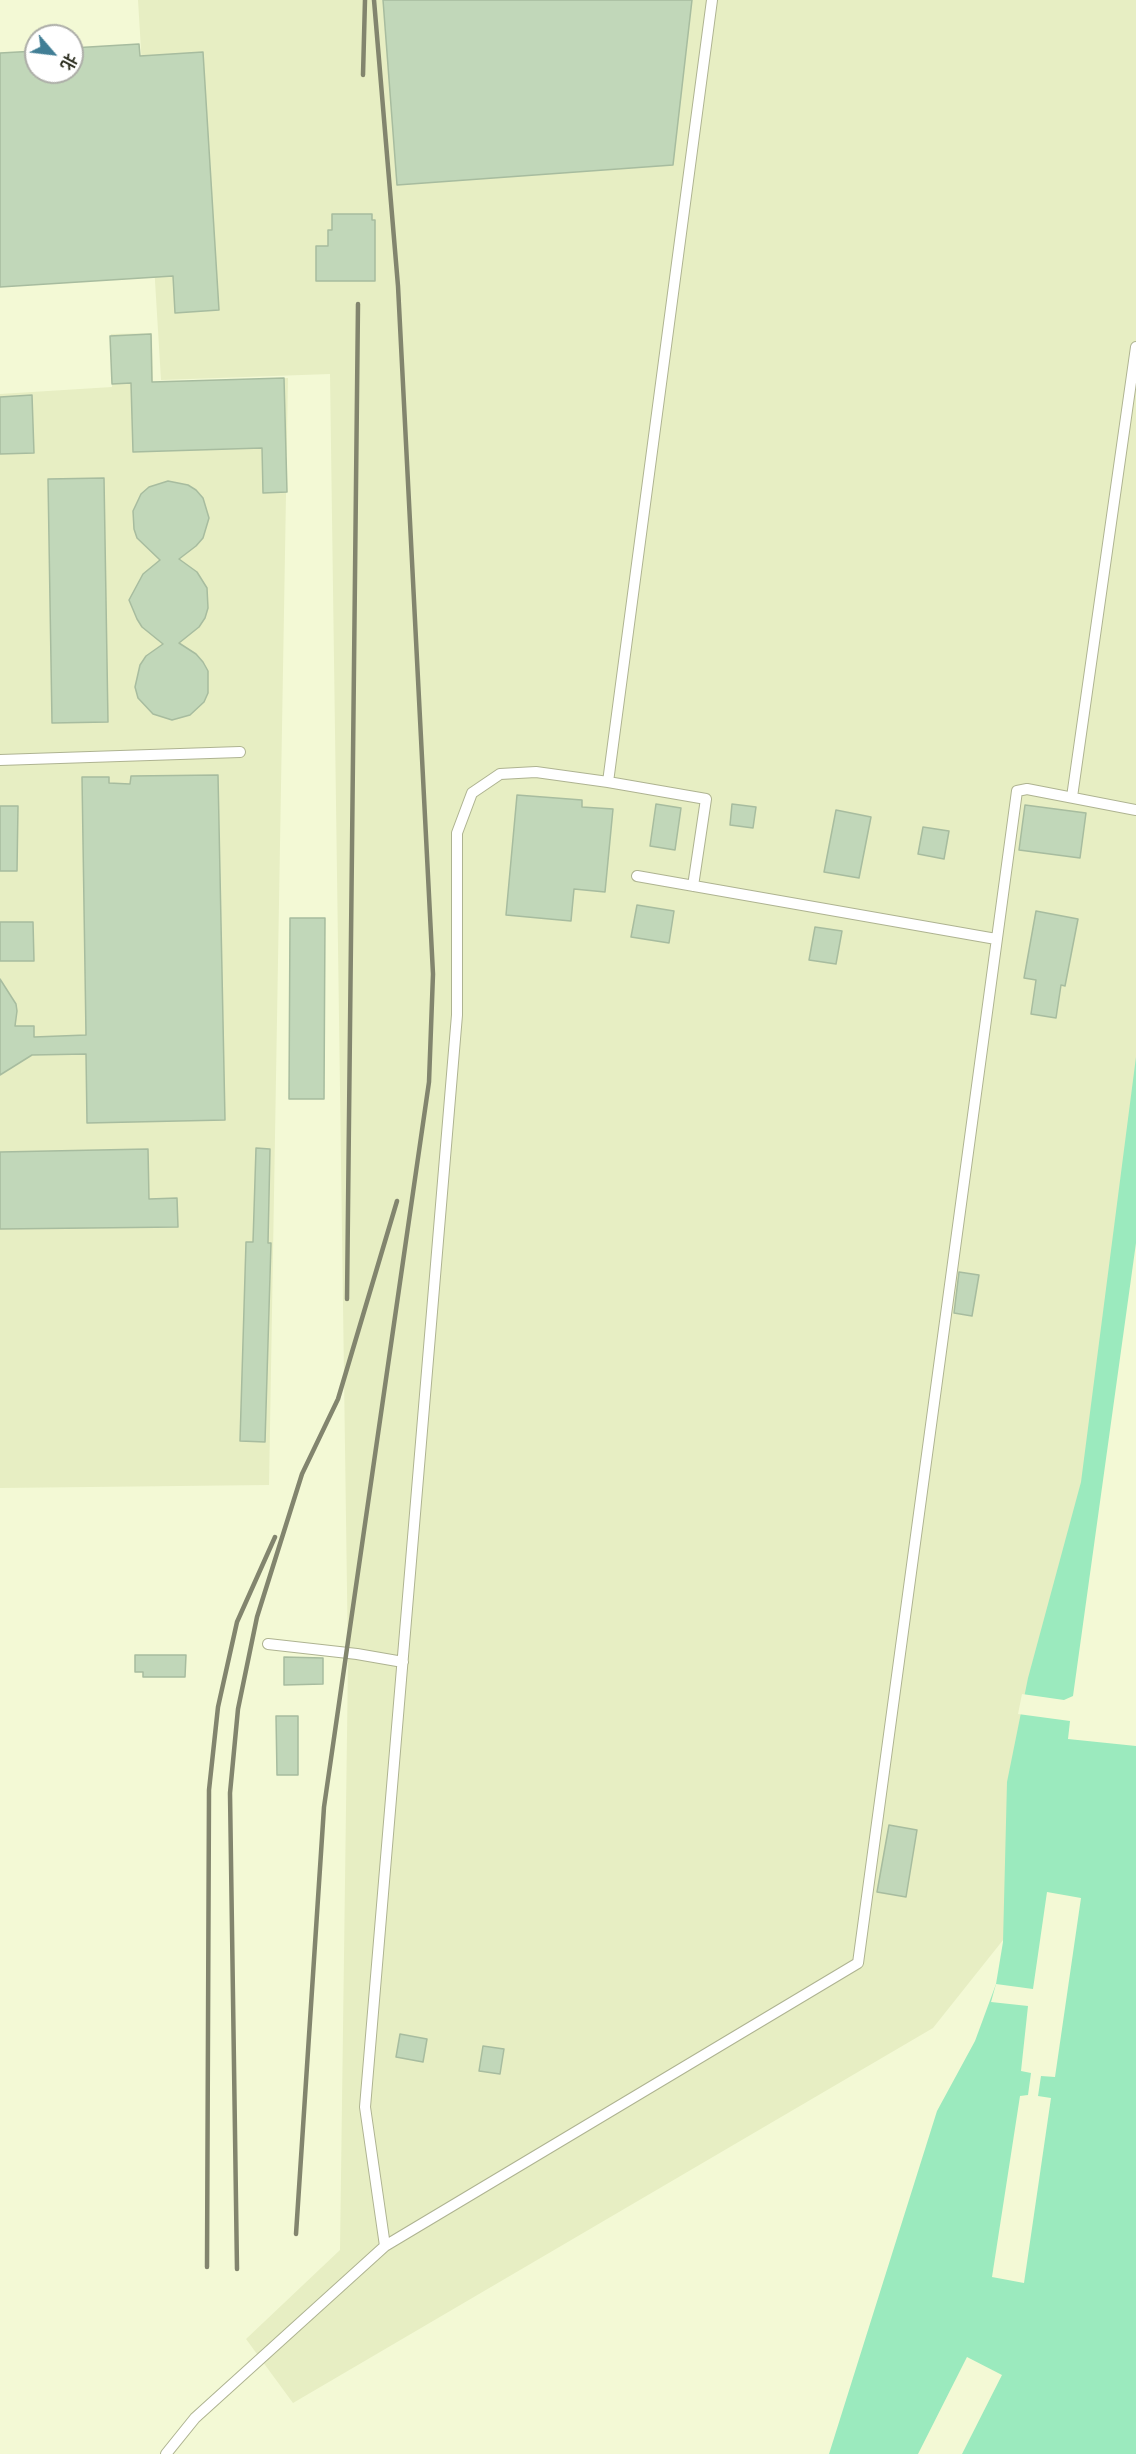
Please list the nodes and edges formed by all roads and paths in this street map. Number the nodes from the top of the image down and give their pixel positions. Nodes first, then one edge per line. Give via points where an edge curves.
1 (712, 0) edge
2 (1136, 347) edge
3 (240, 752) dead end
4 (0, 760) edge
5 (608, 782) junction
6 (1072, 797) junction
7 (1136, 810) edge
8 (637, 876) dead end
9 (693, 886) junction
10 (996, 939) junction
11 (268, 1644) dead end
12 (403, 1662) junction
13 (385, 2246) junction
14 (166, 2454) edge

1 - 5 lane
2 - 6 lane
3 - 4 lane
5 - 9 lane via 706,799
5 - 12 lane via 536,772 500,774 472,793 457,833 457,1015
6 - 7 lane
6 - 10 lane via 1027,789 1017,791
8 - 9 lane
9 - 10 lane
10 - 13 lane via 858,1963
11 - 12 lane
12 - 13 lane via 365,2107
13 - 14 lane via 195,2418

